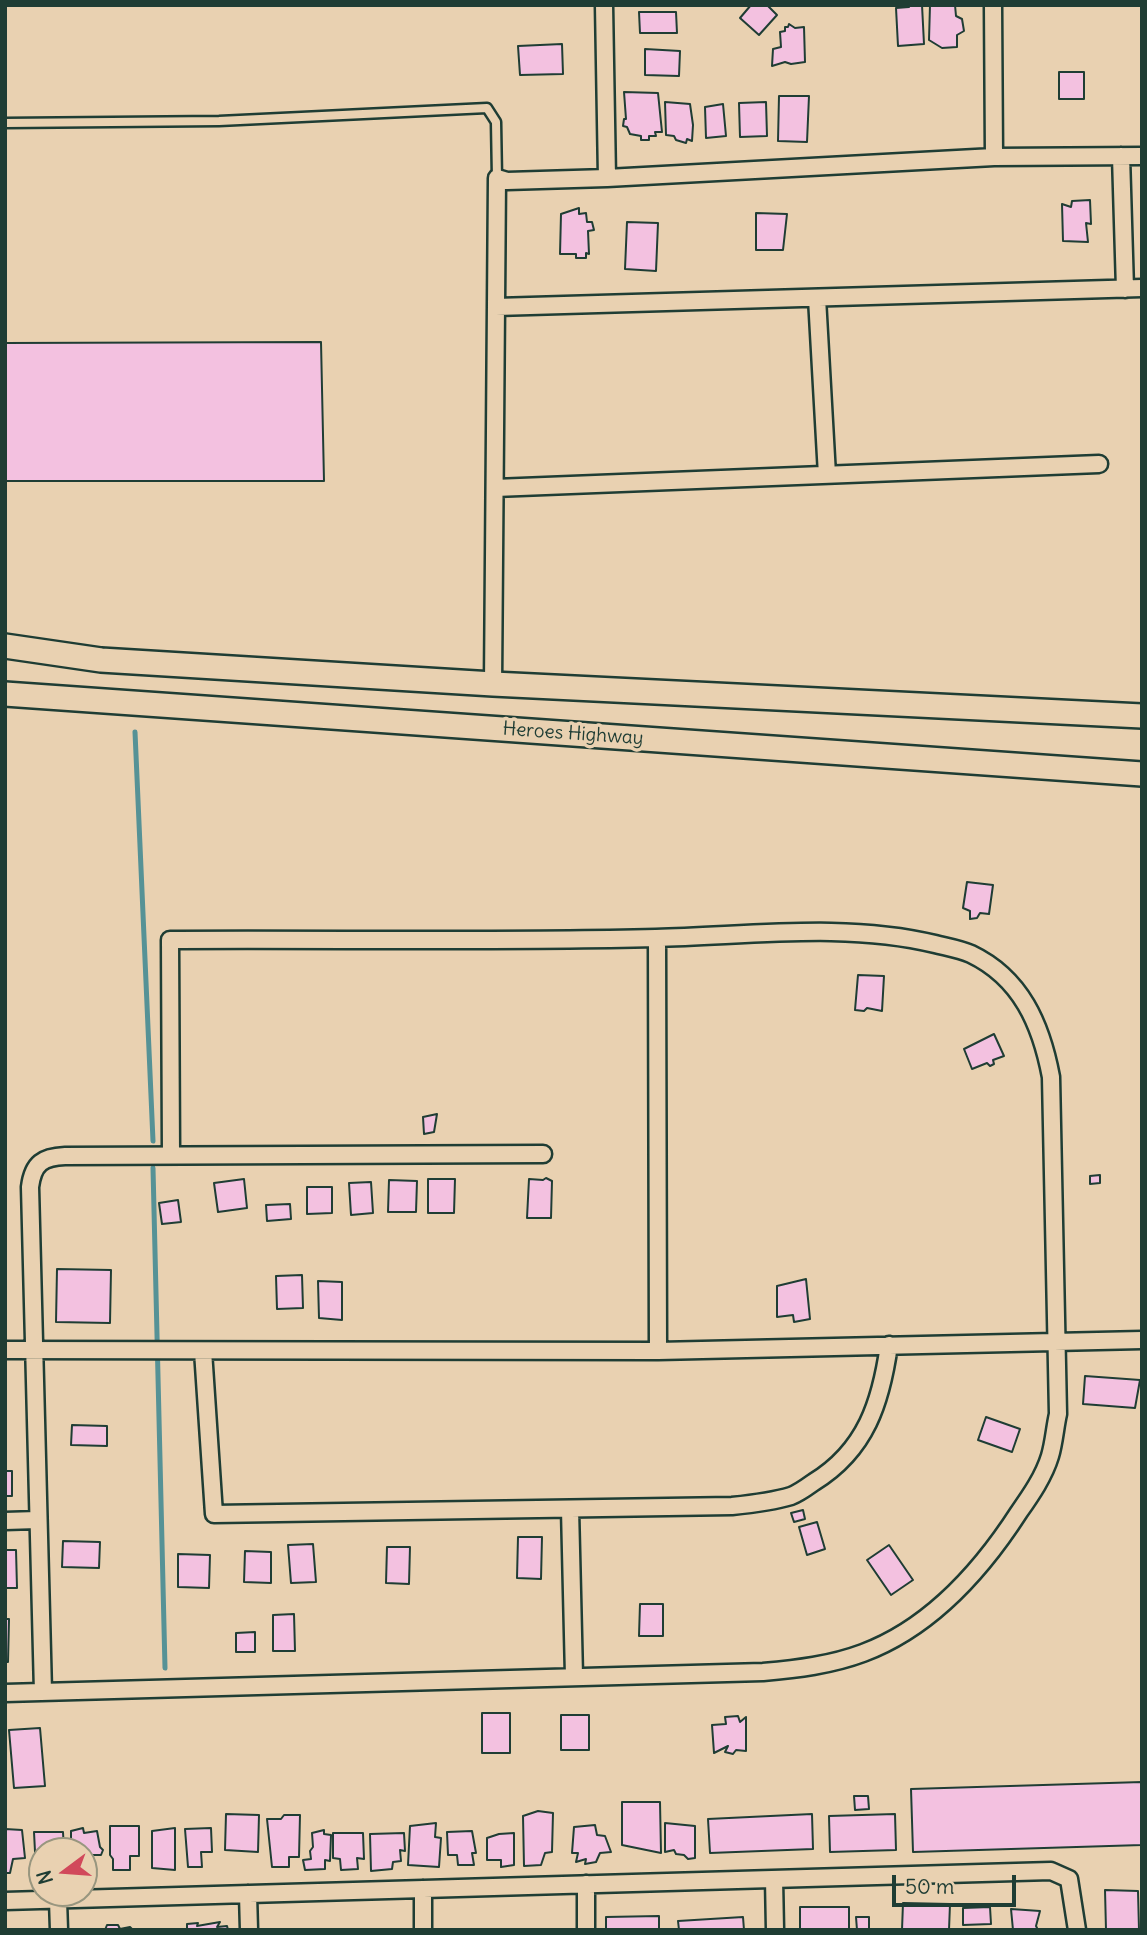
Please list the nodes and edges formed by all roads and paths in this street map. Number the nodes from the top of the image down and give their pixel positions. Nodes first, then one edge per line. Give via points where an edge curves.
1 (604, 5) edge
2 (993, 5) edge
3 (5, 123) edge
4 (1121, 156) junction
5 (1142, 156) edge
6 (994, 157) junction
7 (497, 178) junction
8 (607, 178) junction
9 (1133, 288) edge
10 (817, 298) junction
11 (496, 307) junction
12 (1099, 464) dead end
13 (827, 475) junction
14 (495, 488) junction
15 (5, 646) edge
16 (493, 684) junction
17 (5, 694) edge
18 (1142, 716) edge
19 (1142, 774) edge
20 (657, 938) junction
21 (171, 1154) junction
22 (543, 1154) dead end
23 (1142, 1340) edge
24 (1057, 1343) junction
25 (889, 1345) junction
26 (5, 1350) edge
27 (33, 1350) junction
28 (658, 1350) junction
29 (203, 1351) junction
30 (570, 1509) junction
31 (37, 1520) junction
32 (5, 1521) edge
33 (574, 1676) junction
34 (43, 1692) junction
35 (5, 1693) edge
36 (774, 1879) junction
37 (586, 1884) junction
38 (423, 1889) junction
39 (248, 1894) junction
40 (98, 1899) edge
41 (5, 1901) edge
42 (28, 1901) edge
43 (58, 1907) edge
44 (59, 1930) edge
45 (249, 1930) edge
46 (423, 1930) edge
47 (586, 1930) edge
48 (775, 1930) edge
49 (1077, 1930) edge

1 - 8 street
2 - 6 street
3 - 7 lane via 219,121 487,108 496,122
4 - 5 street
4 - 6 street
4 - 9 street
6 - 8 street
7 - 8 street
7 - 11 street
9 - 10 street
10 - 11 street
10 - 13 street
11 - 14 street
12 - 13 street
13 - 14 street
14 - 16 street
15 - 16 main road via 102,660
16 - 18 main road
17 - 19 main road, Heroes Highway
20 - 21 street via 170,940
20 - 24 street via 867,933 969,953 1017,990 1032,1013 1051,1077
20 - 28 street
21 - 22 street
21 - 27 street via 49,1157 38,1165 30,1187
23 - 24 street
24 - 25 street
24 - 33 street via 1058,1414 1050,1456 1036,1487 968,1579 905,1632 865,1652 800,1669
25 - 28 street
25 - 30 street via 884,1380 865,1429 831,1472 794,1495 732,1506
26 - 27 street
27 - 29 street
27 - 31 street
28 - 29 street
29 - 30 street via 214,1514
30 - 33 street
31 - 32 street
31 - 34 street
33 - 34 street
34 - 35 street
36 - 37 street
36 - 48 street
36 - 49 street via 1051,1871 1069,1879
37 - 38 street
37 - 47 street
38 - 39 street
38 - 46 street
39 - 40 street
39 - 45 street
41 - 42 street
43 - 44 street

